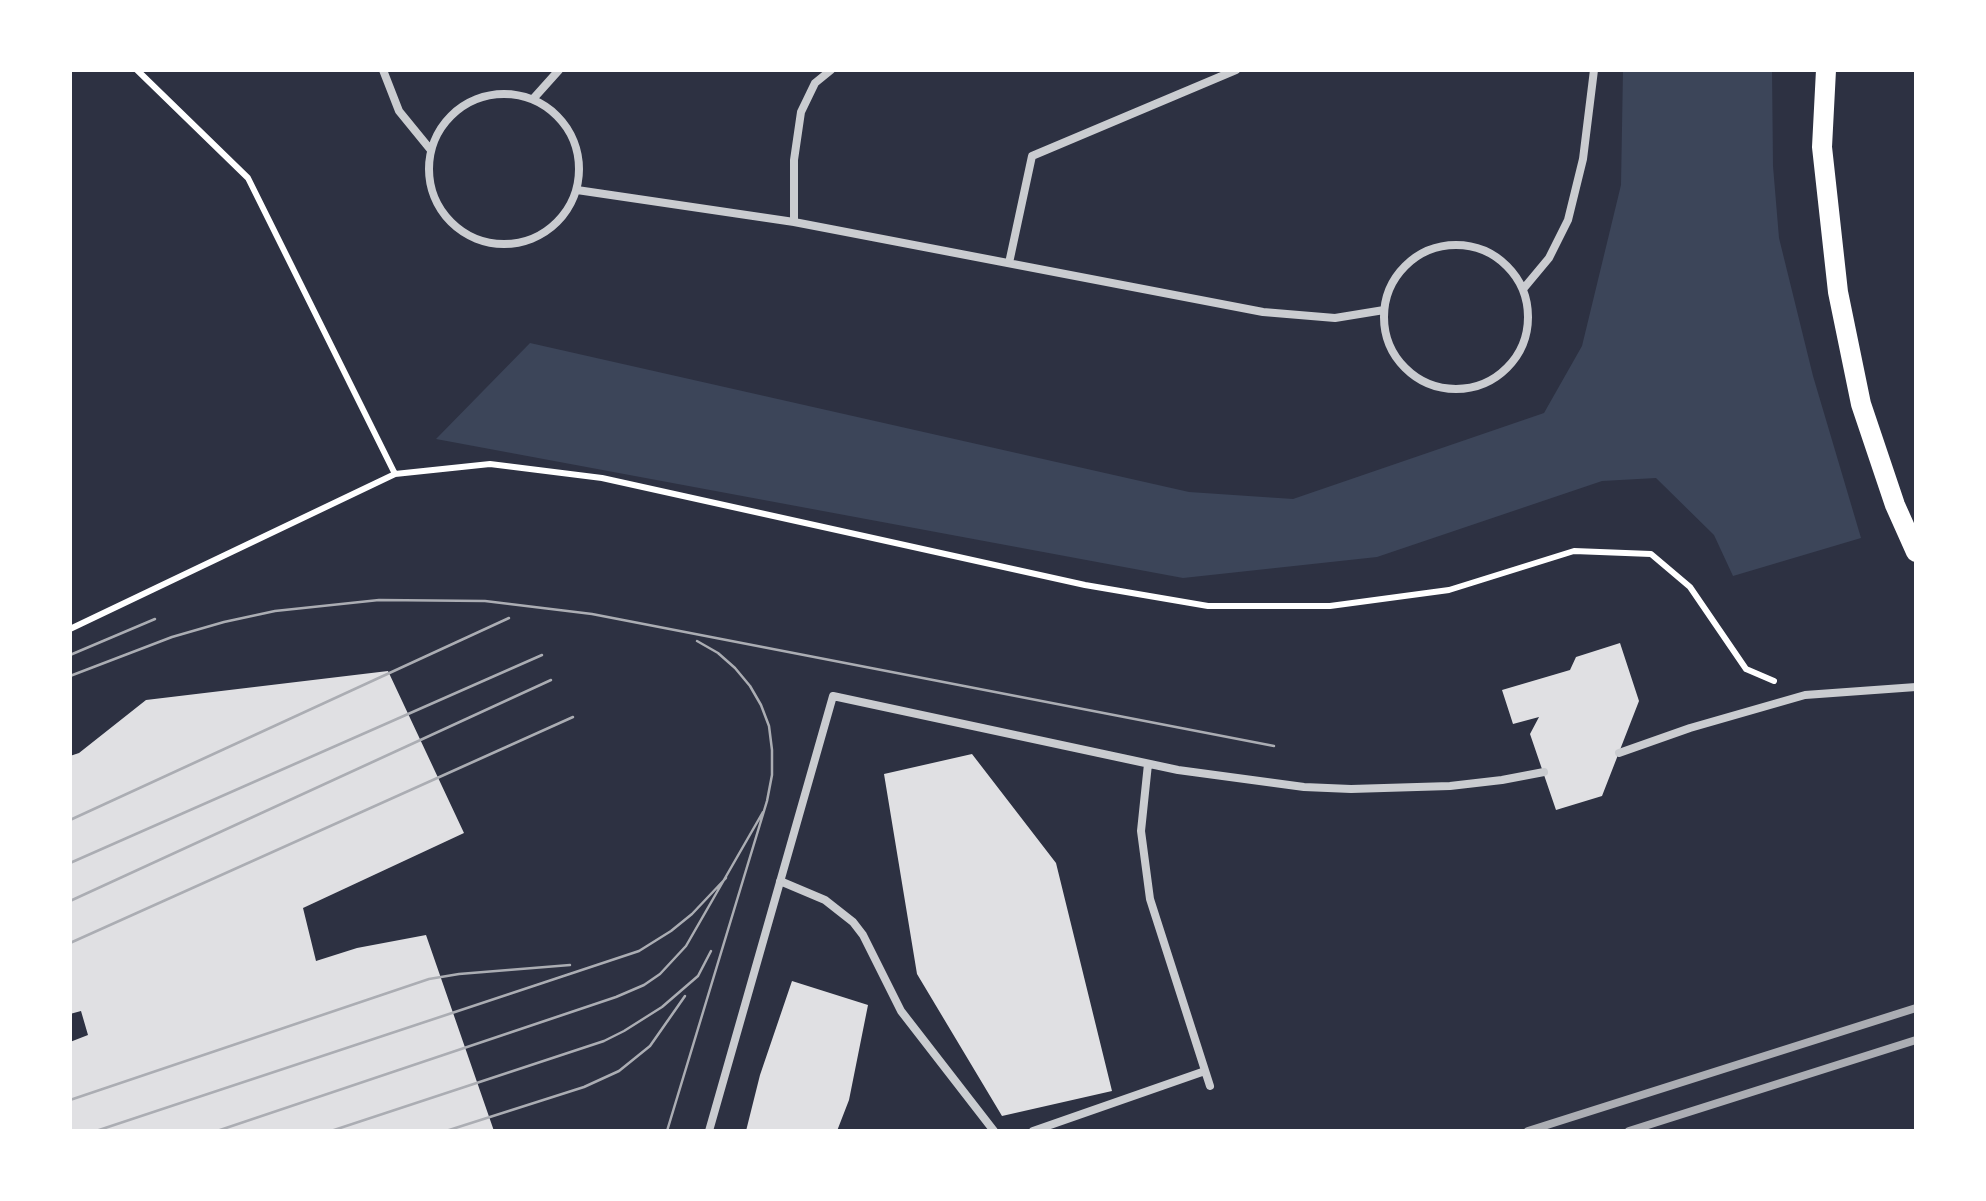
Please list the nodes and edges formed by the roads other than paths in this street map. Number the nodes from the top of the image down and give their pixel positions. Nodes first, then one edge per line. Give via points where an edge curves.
1 (383, 70) edge
2 (559, 70) edge
3 (831, 70) edge
4 (1236, 70) edge
5 (1594, 70) edge
6 (1826, 70) edge
7 (532, 99) junction
8 (430, 148) junction
9 (577, 190) junction
10 (794, 222) junction
11 (1009, 263) junction
12 (1524, 288) junction
13 (1384, 310) junction
14 (1916, 552) edge
15 (1916, 687) edge
16 (1619, 753) dead end
17 (1148, 764) junction
18 (1544, 772) dead end
19 (780, 881) junction
20 (1205, 1071) junction
21 (1210, 1086) dead end
22 (709, 1131) edge
23 (994, 1131) edge
24 (1034, 1131) edge

1 - 8 lane via 399,112
2 - 7 lane
3 - 10 lane via 815,83 801,112
4 - 11 lane via 1032,156
5 - 12 lane via 1568,220
6 - 14 main road via 1822,147 1838,292 1861,404
7 - 8 lane via 508,94 459,107
7 - 9 lane via 567,127 580,168
8 - 9 lane via 427,175 434,200 470,238 522,243 565,214
9 - 10 lane
10 - 11 lane
11 - 13 lane via 1264,312 1335,318
12 - 13 lane via 1492,253 1445,244 1403,266
12 - 13 lane via 1530,310 1520,352 1507,369 1468,389 1445,389 1406,369 1385,332
15 - 16 lane via 1805,695
17 - 18 lane via 1350,789 1450,786
17 - 19 lane via 833,696
17 - 20 lane via 1140,831 1150,899
19 - 22 lane
19 - 23 lane via 825,900 853,922 900,1011
20 - 21 lane
20 - 24 lane

